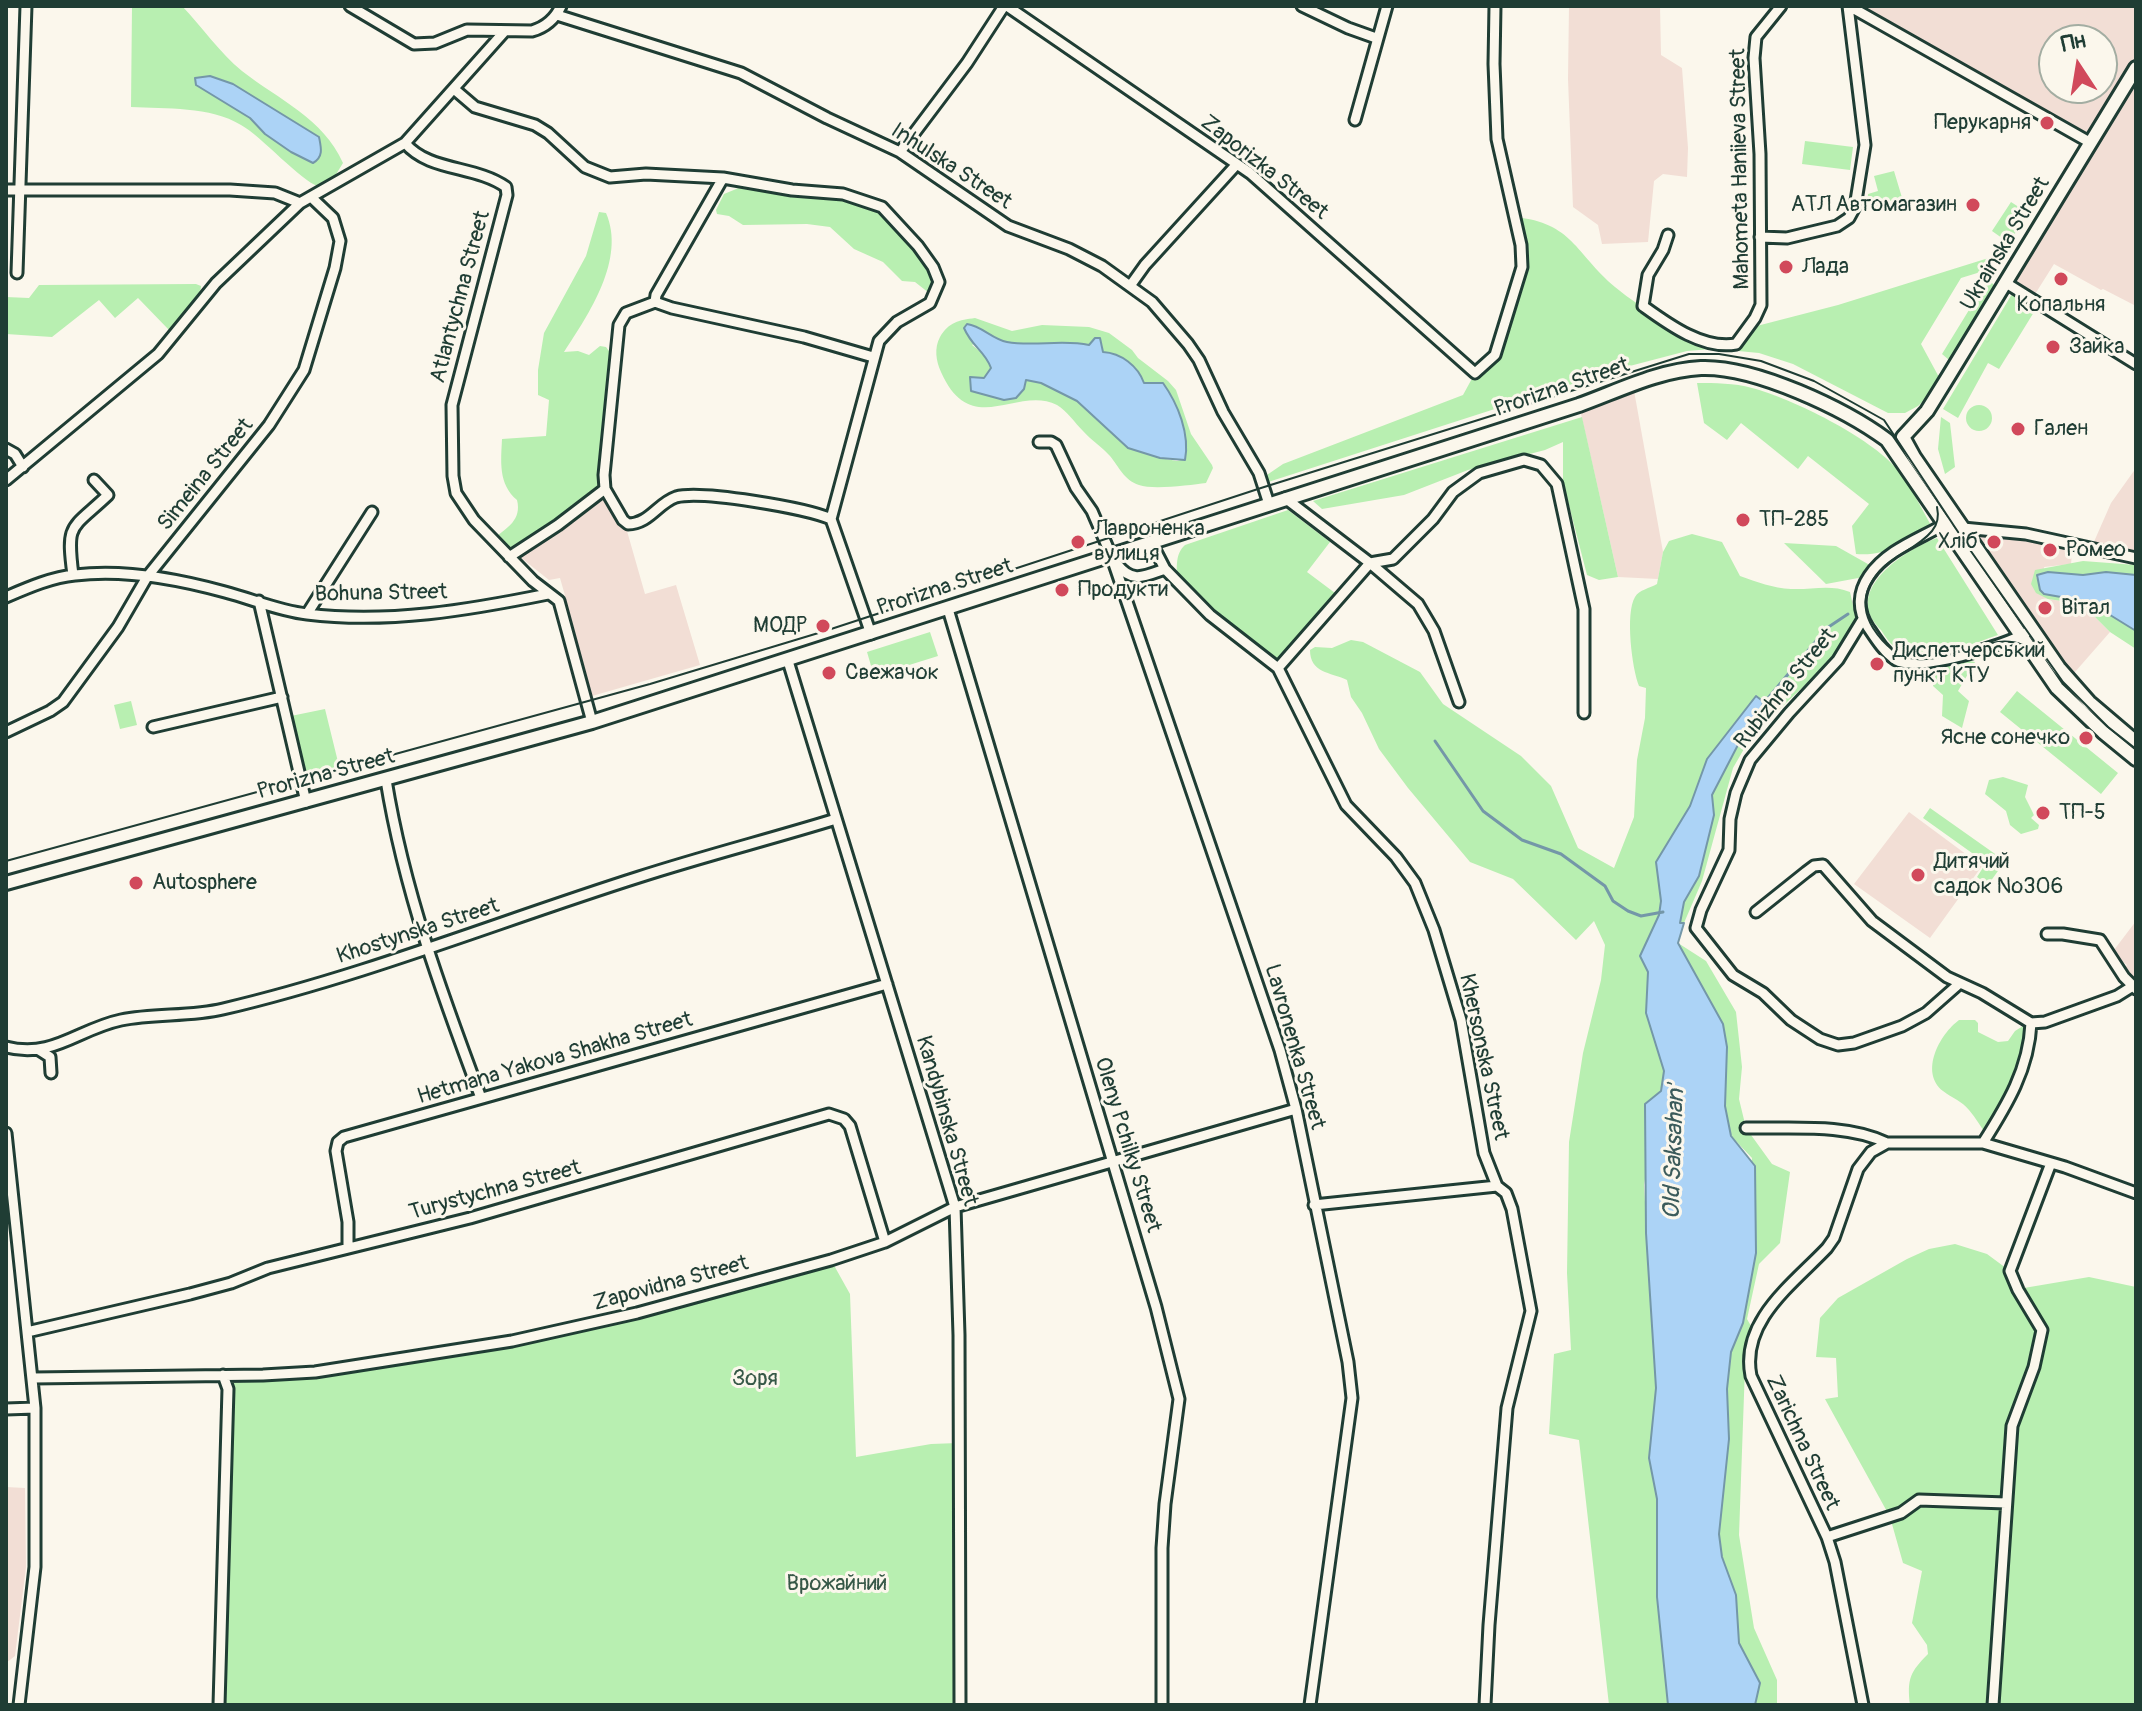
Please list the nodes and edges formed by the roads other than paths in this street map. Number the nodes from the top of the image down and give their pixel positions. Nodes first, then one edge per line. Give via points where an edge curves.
1 (26, 6) edge
2 (350, 6) edge
3 (1006, 6) edge
4 (1302, 6) edge
5 (1387, 6) edge
6 (1495, 6) edge
7 (1781, 6) edge
8 (1848, 6) edge
9 (559, 11) edge
10 (504, 32) junction
11 (1376, 38) junction
12 (2136, 68) edge
13 (454, 89) junction
14 (1355, 120) dead end
15 (405, 143) junction
16 (2091, 143) junction
17 (900, 152) junction
18 (1237, 164) junction
19 (723, 178) junction
20 (6, 190) edge
21 (21, 190) junction
22 (311, 197) junction
23 (300, 203) junction
24 (1668, 235) dead end
25 (1760, 237) junction
26 (17, 273) dead end
27 (2006, 283) junction
28 (1130, 286) junction
29 (655, 302) junction
30 (873, 357) junction
31 (2136, 364) edge
32 (1903, 437) junction
33 (1884, 438) junction
34 (1039, 442) dead end
35 (6, 449) edge
36 (1898, 454) junction
37 (23, 467) junction
38 (6, 480) edge
39 (94, 480) dead end
40 (605, 489) junction
41 (1285, 498) junction
42 (1269, 504) junction
43 (372, 512) dead end
44 (831, 519) junction
45 (1954, 526) junction
46 (1151, 542) junction
47 (1111, 555) junction
48 (509, 557) junction
49 (2136, 558) edge
50 (1370, 563) junction
51 (1165, 569) junction
52 (73, 575) junction
53 (147, 577) junction
54 (548, 594) junction
55 (6, 597) edge
56 (259, 601) junction
57 (948, 609) junction
58 (307, 614) junction
59 (1863, 619) junction
60 (2026, 632) junction
61 (871, 634) junction
62 (788, 661) junction
63 (1278, 668) junction
64 (282, 697) junction
65 (1459, 702) dead end
66 (1584, 713) dead end
67 (592, 722) junction
68 (153, 727) dead end
69 (6, 732) edge
70 (2136, 742) edge
71 (2136, 759) edge
72 (386, 780) junction
73 (306, 802) junction
74 (836, 819) junction
75 (6, 883) edge
76 (1756, 912) dead end
77 (2047, 934) dead end
78 (426, 949) junction
79 (1960, 983) junction
80 (887, 984) junction
81 (2134, 988) edge
82 (2031, 1023) junction
83 (6, 1047) edge
84 (39, 1050) junction
85 (51, 1073) dead end
86 (481, 1098) junction
87 (1296, 1109) junction
88 (1746, 1128) dead end
89 (6, 1133) edge
90 (1887, 1143) junction
91 (1983, 1143) junction
92 (1113, 1161) junction
93 (2051, 1163) junction
94 (8, 1174) edge
95 (1497, 1186) junction
96 (2136, 1193) edge
97 (1314, 1205) junction
98 (955, 1207) junction
99 (885, 1242) junction
100 (348, 1248) junction
101 (27, 1332) junction
102 (223, 1375) junction
103 (33, 1378) junction
104 (35, 1408) junction
105 (6, 1409) edge
106 (2006, 1503) junction
107 (1827, 1537) junction
108 (19, 1705) edge
109 (219, 1705) edge
110 (960, 1705) edge
111 (1162, 1705) edge
112 (1310, 1705) edge
113 (1485, 1705) edge
114 (1863, 1705) edge
115 (1993, 1705) edge

1 - 21 street
2 - 10 street, Inhulska Street via 414,44 435,43 467,30
3 - 17 street
3 - 18 street, Zaporizka Street
4 - 11 street
5 - 11 street
6 - 18 street, Zaporizka Street via 1497,139 1522,267 1495,355 1475,373
7 - 25 street, Mahometa Haniieva Street via 1756,37 1754,58
8 - 16 street
8 - 25 street via 1865,145 1855,207 1837,226 1787,238
9 - 10 street, Inhulska Street via 542,28
9 - 17 street, Inhulska Street via 741,73
10 - 13 street
11 - 14 street
12 - 16 main road, Ukrainska Street
13 - 15 street
13 - 19 street via 475,107 535,125 600,174
15 - 22 street
15 - 48 street, Atlantychna Street via 416,156 472,171 506,187 456,383 452,445 456,493
16 - 27 main road, Ukrainska Street
17 - 28 street, Inhulska Street via 989,216 1085,257
18 - 28 street
19 - 29 street
19 - 30 street via 863,199 888,211 918,246 933,267 938,288 930,303 886,331
20 - 21 street
21 - 23 street via 230,190 275,193
21 - 26 street
22 - 23 street
22 - 53 street, Simeina Street via 333,218 340,241 304,370 269,425
23 - 37 street via 216,283 158,354
24 - 25 street, Mahometa Haniieva Street via 1648,275 1643,306 1666,323 1725,346 1743,338 1761,305
27 - 31 street
27 - 32 main road, Ukrainska Street via 1927,411
28 - 42 street, Inhulska Street via 1160,310 1199,360 1259,473
29 - 30 street
29 - 40 street via 621,319
30 - 44 street
32 - 33 main road
32 - 36 main road
32 - 45 main road
33 - 36 main road, Prorizna Street
33 - 41 main road, Prorizna Street via 1777,384 1703,368 1659,377
34 - 47 street, Lavronenka Street via 1056,445
35 - 37 street
36 - 45 main road, Prorizna Street
37 - 38 street
39 - 52 street via 108,495 71,530
40 - 44 street via 628,524 642,521 676,497 696,495
40 - 48 street
41 - 42 main road, Prorizna Street
41 - 50 street
42 - 46 main road, Prorizna Street
43 - 58 street
44 - 61 street
45 - 49 street via 2026,534
45 - 59 street via 1895,551 1875,568 1859,600
45 - 60 main road
46 - 47 main road, Prorizna Street
46 - 51 street, Khersonska Street
47 - 51 street via 1129,576 1139,579
47 - 57 main road, Prorizna Street
47 - 87 street, Lavronenka Street via 1223,877
48 - 54 street, Atlantychna Street
50 - 63 street
50 - 65 street via 1426,615
50 - 66 street via 1393,559 1453,492 1479,473 1524,460 1541,465 1557,484 1584,609
51 - 63 street, Khersonska Street via 1210,615
52 - 53 street, Bohuna Street
52 - 55 street, Bohuna Street
53 - 56 street, Bohuna Street
53 - 69 street, Simeina Street via 63,702
54 - 58 street, Bohuna Street via 453,612
54 - 67 street, Atlantychna Street via 559,601
56 - 58 street, Bohuna Street
56 - 64 street
57 - 61 main road, Prorizna Street
57 - 92 street, Oleny Pchilky Street
59 - 60 street via 1884,650 1914,665
59 - 79 street, Rubizhna Street via 1838,660 1750,760 1736,793 1729,850 1696,928 1733,975 1763,993 1791,1020 1838,1045 1902,1026
60 - 70 main road via 2077,691
60 - 71 main road via 2057,688
61 - 62 main road, Prorizna Street
62 - 67 main road, Prorizna Street
62 - 74 street, Kandybinska Street
63 - 95 street, Khersonska Street via 1346,805 1396,857 1425,904 1461,1020 1480,1138
64 - 68 street
64 - 73 street
67 - 72 main road, Prorizna Street
72 - 73 main road, Prorizna Street
72 - 78 street
73 - 75 main road, Prorizna Street
74 - 78 street, Khostynska Street via 651,873
74 - 80 street, Kandybinska Street
76 - 79 street via 1814,866 1823,865 1872,921
77 - 81 street via 2100,940
78 - 84 street, Khostynska Street via 222,1010 103,1024
78 - 86 street
79 - 82 street
80 - 86 street, Hetmana Yakova Shakha Street
80 - 98 street, Kandybinska Street
81 - 82 street
82 - 91 street via 2018,1083
83 - 84 street, Khostynska Street
84 - 85 street via 50,1057
86 - 100 street, Hetmana Yakova Shakha Street via 338,1142
87 - 92 street, Zapovidna Street
87 - 97 street, Lavronenka Street
88 - 90 street via 1839,1131
89 - 94 street
90 - 91 street
90 - 107 street, Zarichna Street via 1858,1169 1834,1238 1758,1324 1749,1349 1754,1383
91 - 93 street
92 - 98 street, Zapovidna Street
92 - 111 street, Oleny Pchilky Street via 1179,1399 1162,1548
93 - 96 street
93 - 106 street via 2010,1271 2042,1330 2012,1426
94 - 101 street
95 - 97 street
95 - 113 street, Khersonska Street via 1512,1209 1531,1311 1507,1408
97 - 112 street, Lavronenka Street via 1352,1398
98 - 99 street, Zapovidna Street
98 - 110 street, Kandybinska Street
99 - 100 street, Turystychna Street via 850,1126 829,1114
99 - 102 street, Zapovidna Street via 637,1313 512,1341 315,1372
100 - 101 street, Turystychna Street via 217,1287
101 - 103 street
102 - 103 street, Zapovidna Street
102 - 109 street via 228,1389
103 - 104 street
104 - 105 street
104 - 108 street via 35,1567
106 - 107 street via 1919,1500 1901,1513
106 - 115 street
107 - 114 street, Zarichna Street

